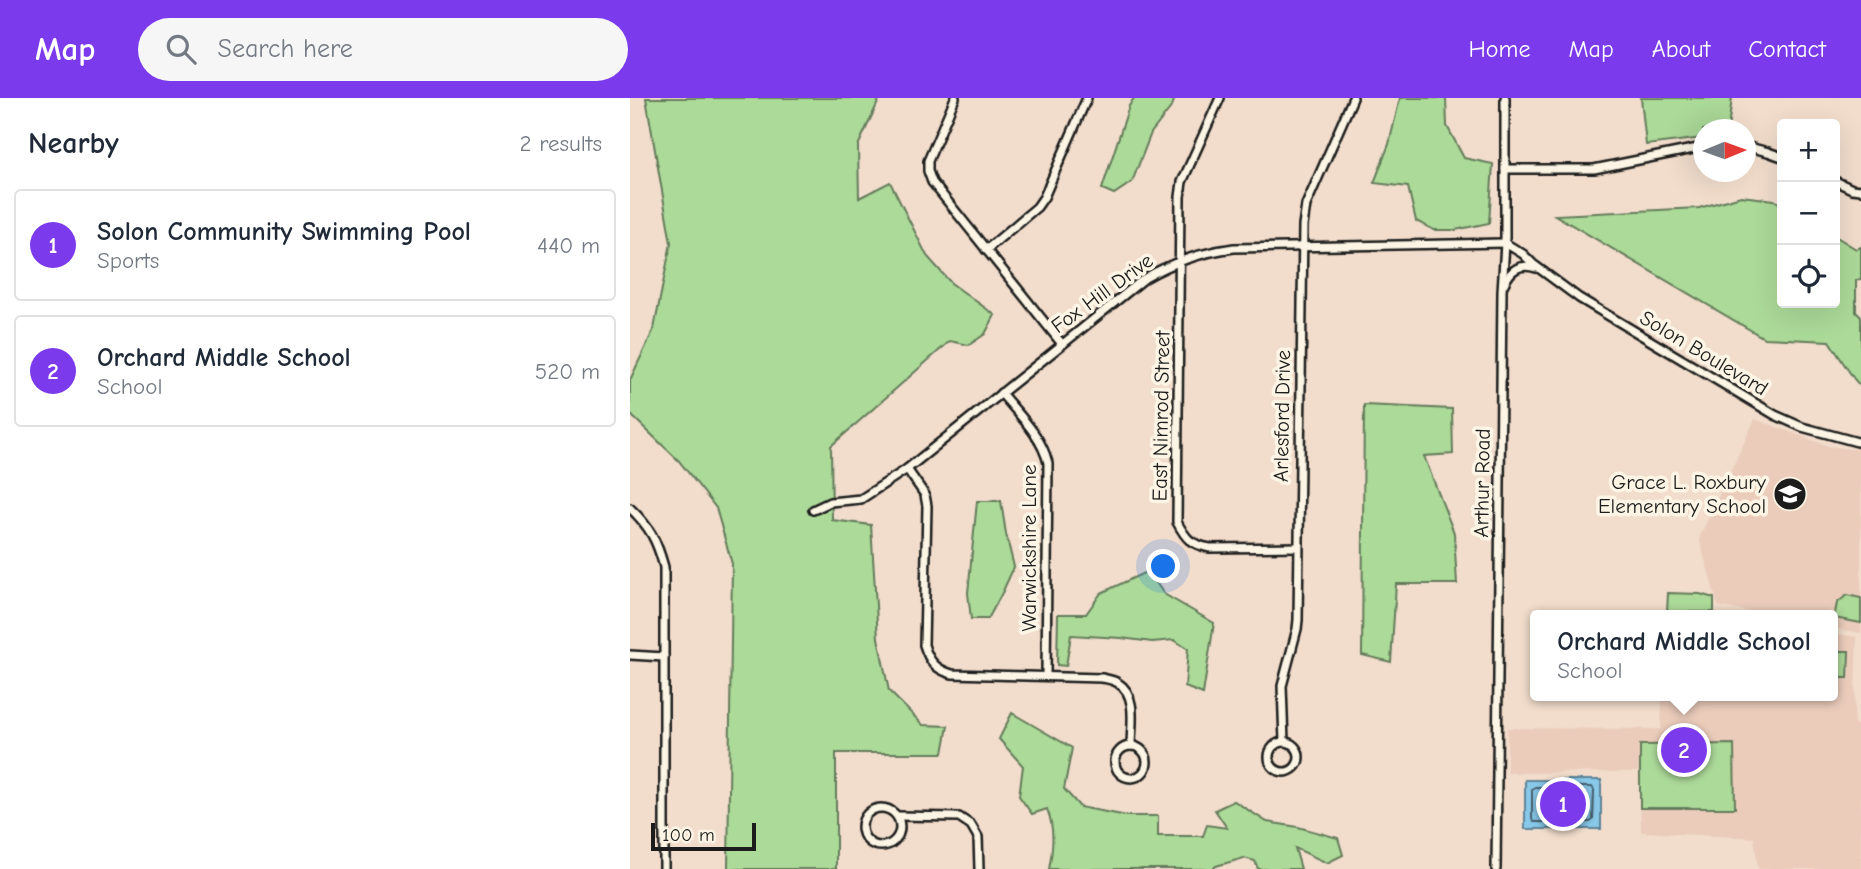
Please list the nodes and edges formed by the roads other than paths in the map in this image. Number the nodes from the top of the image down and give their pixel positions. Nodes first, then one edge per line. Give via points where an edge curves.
1 (955, 98) edge
2 (1087, 98) edge
3 (1220, 98) edge
4 (1353, 98) edge
5 (1505, 98) edge
6 (1756, 149) edge
7 (1693, 150) edge
8 (1777, 155) edge
9 (1505, 169) junction
10 (1837, 182) edge
11 (1861, 190) edge
12 (1504, 243) junction
13 (1302, 246) junction
14 (986, 250) junction
15 (1180, 261) junction
16 (1541, 270) junction
17 (1502, 291) junction
18 (1062, 344) junction
19 (1001, 393) junction
20 (1861, 443) edge
21 (907, 469) junction
22 (630, 508) edge
23 (813, 510) dead end
24 (1298, 547) junction
25 (630, 655) edge
26 (664, 657) junction
27 (1046, 676) junction
28 (1284, 742) junction
29 (1131, 746) junction
30 (897, 816) junction
31 (664, 869) edge
32 (979, 869) edge
33 (1496, 869) edge

1 - 14 street via 928,171
2 - 14 street via 1044,197
3 - 15 street, East Nimrod Street via 1182,183
4 - 13 street, Arlesford Drive via 1306,205
5 - 9 street, Arthur Road
6 - 8 street
7 - 9 street via 1594,169
9 - 12 street, Arthur Road
10 - 11 street
12 - 13 street, Fox Hill Drive
12 - 16 street, Solon Boulevard
12 - 17 street, Arthur Road
13 - 15 street, Fox Hill Drive via 1234,248
13 - 24 street, Arlesford Drive
14 - 18 street
15 - 18 street, Fox Hill Drive via 1145,278
15 - 24 street, East Nimrod Street via 1177,522 1196,545 1210,548
16 - 17 street via 1529,266 1511,271
16 - 20 street, Solon Boulevard via 1579,298 1775,415
17 - 33 street, Arthur Road
18 - 19 street, Fox Hill Drive
19 - 21 street, Fox Hill Drive
19 - 27 street, Warwickshire Lane via 1038,439 1048,463
21 - 23 street, Fox Hill Drive via 861,499 830,502
21 - 27 street via 925,495 926,654 940,670 951,674
22 - 26 street via 654,536 664,567
24 - 28 street, Arlesford Drive via 1297,629 1281,695
25 - 26 street
26 - 31 street
27 - 29 street via 1117,681 1131,703
28 - 28 street, Arlesford Drive via 1293,744 1300,755 1295,768 1286,773 1273,768 1269,758 1271,749
29 - 29 street via 1140,749 1147,763 1139,776 1129,778 1119,774 1115,758
30 - 30 street via 887,808 875,808 862,823 864,835 872,844 890,844 899,834
30 - 32 street via 959,817 978,837

